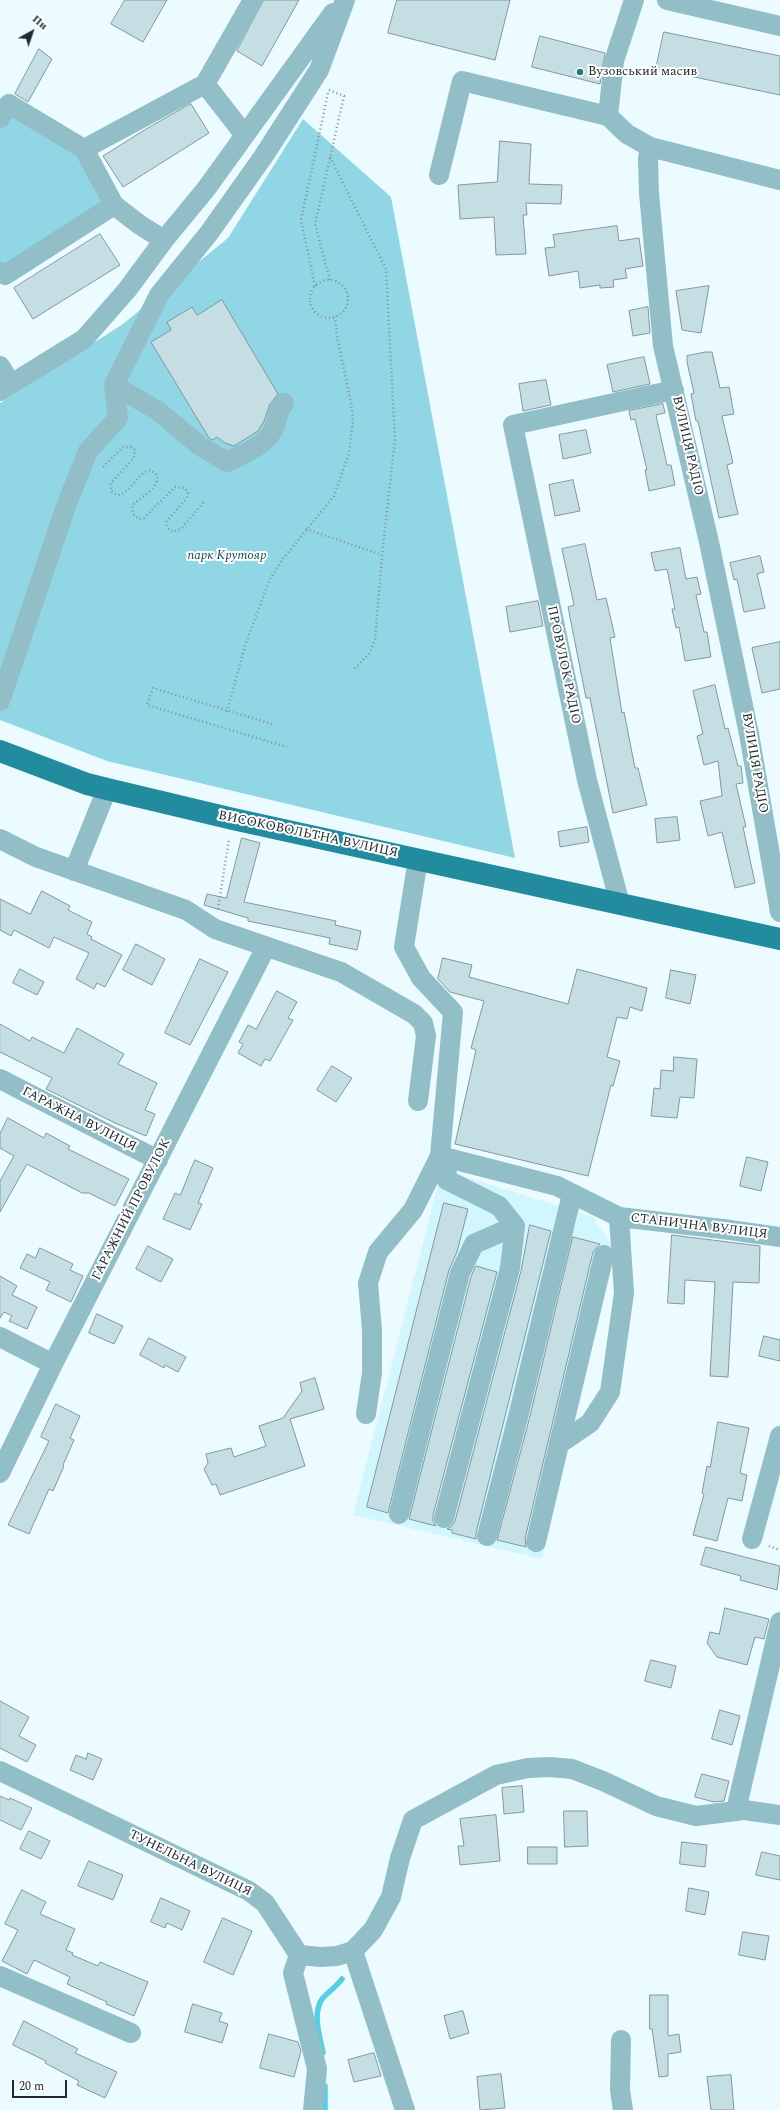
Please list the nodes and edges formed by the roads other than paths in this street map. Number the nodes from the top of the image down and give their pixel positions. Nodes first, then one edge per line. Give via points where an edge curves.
1 (253, 0) edge
2 (344, 0) edge
3 (634, 0) edge
4 (667, 0) edge
5 (780, 26) edge
6 (204, 84) junction
7 (608, 116) junction
8 (0, 118) edge
9 (244, 134) junction
10 (650, 147) junction
11 (84, 149) junction
12 (439, 176) dead end
13 (780, 180) edge
14 (114, 205) junction
15 (164, 240) junction
16 (0, 272) edge
17 (0, 366) edge
18 (114, 385) junction
19 (6, 388) edge
20 (674, 390) junction
21 (284, 403) dead end
22 (0, 701) edge
23 (0, 751) edge
24 (107, 789) junction
25 (0, 839) edge
26 (418, 859) junction
27 (74, 871) junction
28 (620, 904) junction
29 (780, 912) edge
30 (780, 939) edge
31 (266, 947) junction
32 (0, 1079) edge
33 (418, 1100) dead end
34 (443, 1157) junction
35 (158, 1160) junction
36 (572, 1194) junction
37 (619, 1217) junction
38 (515, 1226) junction
39 (780, 1237) edge
40 (604, 1255) dead end
41 (0, 1337) edge
42 (53, 1364) junction
43 (366, 1414) dead end
44 (780, 1436) edge
45 (559, 1444) junction
46 (0, 1473) edge
47 (399, 1514) dead end
48 (444, 1518) dead end
49 (487, 1536) dead end
50 (752, 1539) dead end
51 (536, 1542) dead end
52 (780, 1622) edge
53 (0, 1771) edge
54 (736, 1810) junction
55 (780, 1816) edge
56 (353, 1951) junction
57 (299, 1955) junction
58 (0, 1976) edge
59 (131, 2033) dead end
60 (621, 2040) dead end
61 (313, 2110) edge
62 (406, 2110) edge
63 (623, 2110) edge

1 - 6 street
2 - 9 street
2 - 18 street via 319,70 263,157 209,233 159,295
3 - 7 street via 614,61
4 - 5 street
6 - 9 street
6 - 11 street
7 - 10 street via 627,134
7 - 12 street via 462,81
8 - 11 street via 9,104
9 - 15 street via 206,189
10 - 13 street
10 - 20 street, ВУЛИЦЯ РАДІО via 648,192 658,302 663,346
11 - 14 street
14 - 15 street
14 - 16 street via 6,275
15 - 19 street via 127,290 84,339
17 - 19 street
18 - 21 street via 158,410 200,446 227,462 260,445 274,427 277,411
18 - 22 street via 118,418 88,451
20 - 28 street, ПРОВУЛОК РАДІО via 513,425 586,780
20 - 29 street, ВУЛИЦЯ РАДІО via 749,734
23 - 24 main road, ВИСОКОВОЛЬТНА ВУЛИЦЯ
24 - 26 main road, ВИСОКОВОЛЬТНА ВУЛИЦЯ
24 - 27 street
25 - 27 street via 36,857
26 - 28 main road, ВИСОКОВОЛЬТНА ВУЛИЦЯ
26 - 34 street via 404,946 421,978 453,1012
27 - 31 street via 186,910 215,929
28 - 30 main road, ВИСОКОВОЛЬТНА ВУЛИЦЯ
31 - 33 street via 341,972 414,1014 423,1023 426,1036
31 - 35 street, ГАРАЖНИЙ ПРОВУЛОК
32 - 35 street, ГАРАЖНА ВУЛИЦЯ
34 - 36 street, СТАНИЧНА ВУЛИЦЯ via 557,1186
34 - 38 street via 447,1180 498,1206
34 - 43 street via 414,1210 378,1252 368,1283 372,1373
35 - 42 street, ГАРАЖНИЙ ПРОВУЛОК
36 - 37 street, СТАНИЧНА ВУЛИЦЯ
36 - 49 street
37 - 39 street, СТАНИЧНА ВУЛИЦЯ
37 - 45 street via 624,1293 610,1392 590,1423
38 - 47 street via 474,1244 460,1273
38 - 48 street via 510,1268
40 - 45 street
41 - 42 street
42 - 46 street, ГАРАЖНИЙ ПРОВУЛОК
44 - 50 street
45 - 51 street
52 - 54 street
53 - 57 street, ТУНЕЛЬНА ВУЛИЦЯ via 249,1891 265,1903
54 - 55 street
54 - 56 street via 696,1816 656,1806 572,1769 550,1766 496,1775 413,1820 400,1858 391,1897 373,1930
56 - 57 street via 337,1956
56 - 62 street
57 - 61 street via 293,1973 317,2069
58 - 59 street
60 - 63 street via 620,2090

